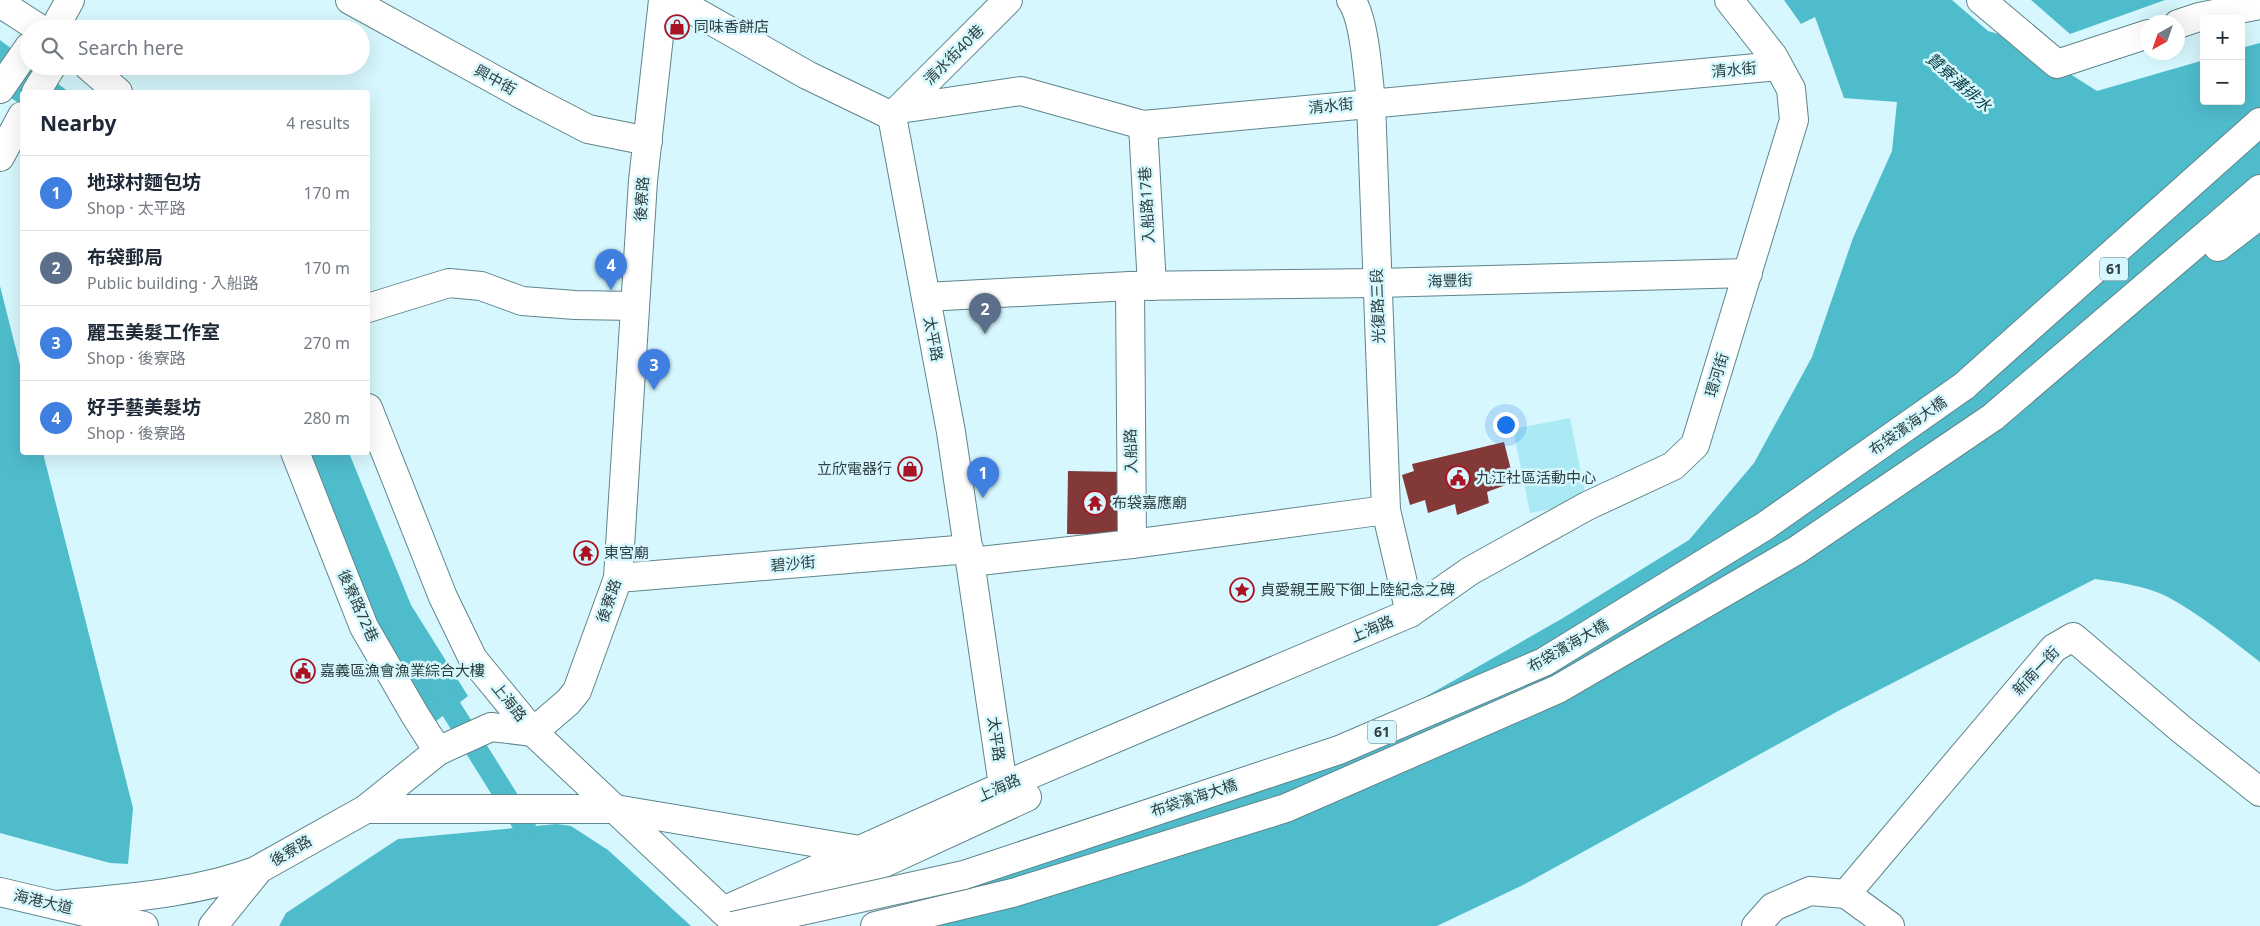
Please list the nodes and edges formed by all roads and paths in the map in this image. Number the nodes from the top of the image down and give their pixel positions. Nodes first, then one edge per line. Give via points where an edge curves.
1 (70, 0) edge
2 (350, 0) edge
3 (662, 0) edge
4 (675, 0) edge
5 (1008, 0) edge
6 (1351, 0) edge
7 (1729, 0) edge
8 (1981, 0) edge
9 (0, 3) edge
10 (2260, 5) edge
11 (59, 20) edge
12 (2185, 22) edge
13 (20, 27) edge
14 (2140, 37) edge
15 (20, 59) edge
16 (1778, 66) junction
17 (46, 75) edge
18 (98, 75) edge
19 (0, 89) edge
20 (37, 90) edge
21 (116, 90) edge
22 (1371, 102) junction
23 (896, 113) junction
24 (16, 120) edge
25 (2260, 122) edge
26 (1143, 125) junction
27 (648, 141) junction
28 (2260, 147) edge
29 (0, 157) edge
30 (2260, 189) edge
31 (2260, 215) edge
32 (1748, 273) junction
33 (1377, 283) junction
34 (1141, 286) junction
35 (926, 298) junction
36 (635, 306) junction
37 (370, 307) edge
38 (1964, 386) junction
39 (370, 413) edge
40 (1993, 416) junction
41 (296, 455) edge
42 (1386, 510) junction
43 (1132, 544) junction
44 (970, 556) junction
45 (618, 578) junction
46 (1410, 613) junction
47 (533, 732) junction
48 (438, 751) junction
49 (2260, 792) edge
50 (1005, 796) junction
51 (366, 808) junction
52 (615, 809) junction
53 (860, 850) junction
54 (259, 869) junction
55 (0, 892) edge
56 (1846, 894) junction
57 (57, 905) junction
58 (1765, 916) edge
59 (731, 921) edge
60 (144, 926) edge
61 (212, 926) edge
62 (875, 926) edge
63 (1890, 926) edge

1 - 11 main road
2 - 27 main road, 興中街 via 563,117 588,128
3 - 27 main road, 後寮路
4 - 23 main road via 807,75
5 - 23 main road, 清水街40巷
6 - 22 main road, 光復路三段 via 1364,41
7 - 16 main road, 環河街
8 - 14 main road via 2057,64
9 - 13 main road
10 - 12 main road
15 - 19 main road
16 - 22 main road, 清水街
16 - 32 main road, 環河街 via 1791,89 1794,120
17 - 20 main road
18 - 21 main road
22 - 26 main road, 清水街
22 - 33 main road, 光復路三段
23 - 26 main road, 清水街 via 1021,91
23 - 35 main road, 太平路
24 - 29 main road
25 - 38 main road
26 - 34 main road, 入船路17巷
27 - 36 main road, 後寮路
28 - 38 main road, 布袋濱海大橋 / 61 via 2170,226
30 - 40 main road, 布袋濱海大橋 / 61
31 - 40 main road
32 - 33 main road, 海豐街
32 - 46 main road, 環河街 via 1695,446 1673,466 1570,515 1470,571
33 - 34 main road, 海豐街
33 - 42 main road, 光復路三段
34 - 35 main road
34 - 43 main road, 入船路
35 - 44 main road, 太平路
36 - 37 main road via 522,301 482,286 450,283
36 - 45 main road, 後寮路
38 - 59 main road, 布袋濱海大橋 / 61, bridge via 1765,526 1544,662 1339,750 964,875
39 - 47 main road, 上海路 via 442,598 473,659
40 - 62 main road, 布袋濱海大橋 / 61 via 1797,550 1558,689 1286,808 1016,892
41 - 48 main road, 後寮路72巷 via 364,627
42 - 43 main road
42 - 46 main road, 光復路三段
43 - 44 main road
44 - 45 main road, 碧沙街
44 - 50 main road, 太平路
45 - 47 main road, 後寮路 via 577,691
46 - 50 main road, 上海路
47 - 48 main road, 後寮路 via 491,727
47 - 52 main road, 上海路
48 - 51 main road, 後寮路
49 - 56 main road, 新南一街 via 2073,637 2054,648
50 - 53 main road, 上海路
50 - 59 main road, 上海路 via 873,868
51 - 52 main road
51 - 54 main road, 後寮路
52 - 53 main road
52 - 59 main road, 上海路
53 - 59 main road, 上海路
54 - 57 main road via 233,879 158,894
54 - 61 main road, 後寮路
55 - 57 main road, 海港大道
56 - 58 main road via 1810,891
56 - 63 main road
57 - 60 main road, 海港大道

